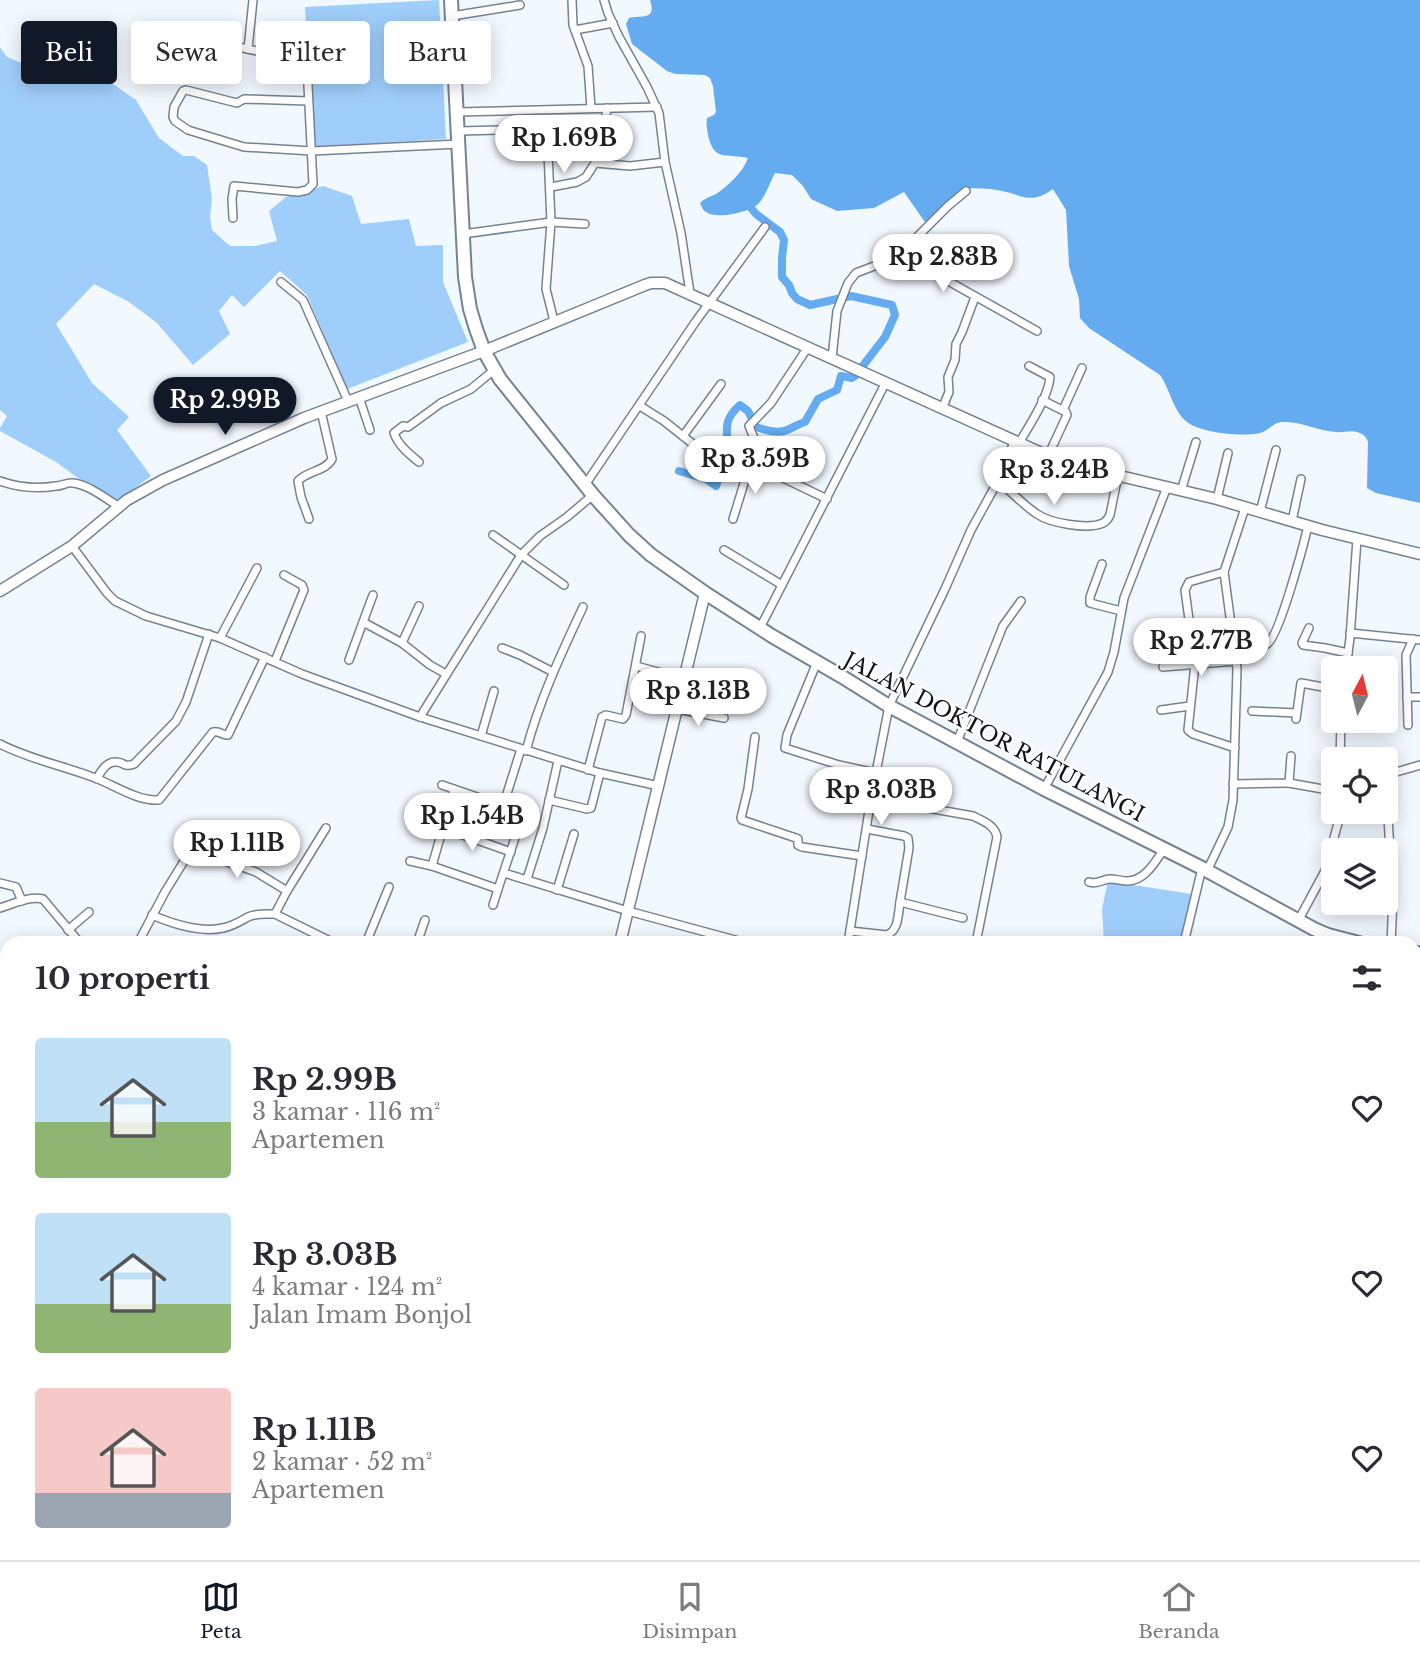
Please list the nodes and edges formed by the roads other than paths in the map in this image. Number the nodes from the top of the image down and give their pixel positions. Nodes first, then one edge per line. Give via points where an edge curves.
1 (253, 0) edge
2 (451, 0) edge
3 (572, 0) edge
4 (604, 0) edge
5 (520, 5) dead end
6 (452, 16) junction
7 (613, 23) junction
8 (575, 30) junction
9 (242, 48) edge
10 (248, 49) junction
11 (309, 101) junction
12 (657, 107) junction
13 (592, 108) junction
14 (607, 108) junction
15 (458, 112) junction
16 (459, 131) junction
17 (460, 144) junction
18 (312, 151) junction
19 (665, 162) junction
20 (595, 163) junction
21 (551, 187) junction
22 (966, 191) dead end
23 (233, 218) dead end
24 (551, 222) junction
25 (586, 224) dead end
26 (765, 228) dead end
27 (463, 234) junction
28 (894, 260) junction
29 (281, 282) dead end
30 (690, 293) junction
31 (975, 297) junction
32 (710, 302) junction
33 (554, 321) junction
34 (1037, 331) dead end
35 (808, 347) junction
36 (484, 351) junction
37 (832, 358) junction
38 (1029, 366) dead end
39 (1082, 368) dead end
40 (494, 370) junction
41 (886, 382) junction
42 (721, 384) dead end
43 (359, 397) junction
44 (1042, 400) junction
45 (348, 401) junction
46 (640, 407) junction
47 (942, 409) junction
48 (321, 411) junction
49 (1063, 411) junction
50 (370, 430) dead end
51 (682, 436) junction
52 (1017, 442) junction
53 (1196, 442) dead end
54 (1276, 450) dead end
55 (1228, 453) dead end
56 (1048, 456) junction
57 (419, 462) dead end
58 (748, 463) junction
59 (1118, 475) junction
60 (1301, 479) dead end
61 (0, 481) edge
62 (998, 481) junction
63 (1167, 487) junction
64 (589, 490) junction
65 (1181, 491) junction
66 (827, 499) junction
67 (1217, 499) junction
68 (118, 506) junction
69 (1245, 508) junction
70 (1260, 512) junction
71 (309, 519) dead end
72 (733, 519) dead end
73 (1292, 522) junction
74 (1308, 526) junction
75 (493, 535) dead end
76 (1357, 538) junction
77 (72, 546) junction
78 (724, 550) dead end
79 (1420, 554) edge
80 (521, 555) junction
81 (1102, 565) dead end
82 (257, 568) dead end
83 (1224, 572) junction
84 (284, 575) dead end
85 (564, 585) dead end
86 (782, 585) junction
87 (0, 591) edge
88 (705, 593) junction
89 (373, 595) dead end
90 (1021, 601) dead end
91 (419, 606) dead end
92 (583, 607) dead end
93 (1121, 611) junction
94 (363, 622) junction
95 (760, 628) junction
96 (1309, 628) dead end
97 (1350, 632) junction
98 (209, 634) junction
99 (641, 636) dead end
100 (220, 638) junction
101 (1417, 639) edge
102 (402, 643) junction
103 (1235, 644) junction
104 (502, 648) dead end
105 (1348, 653) junction
106 (1348, 656) edge
107 (265, 657) junction
108 (349, 660) dead end
109 (275, 661) junction
110 (1237, 661) junction
111 (817, 662) junction
112 (1195, 664) junction
113 (636, 666) junction
114 (1163, 667) dead end
115 (553, 672) junction
116 (446, 674) junction
117 (684, 679) junction
118 (1321, 687) edge
119 (494, 691) dead end
120 (1406, 697) junction
121 (1420, 697) edge
122 (888, 706) junction
123 (1190, 706) junction
124 (677, 709) junction
125 (1161, 710) dead end
126 (1252, 711) dead end
127 (420, 717) junction
128 (724, 718) dead end
129 (1408, 725) dead end
130 (481, 736) junction
131 (755, 737) dead end
132 (957, 742) junction
133 (0, 744) edge
134 (1235, 748) junction
135 (523, 750) junction
136 (1291, 756) dead end
137 (558, 761) junction
138 (1420, 765) edge
139 (588, 769) junction
140 (1398, 771) edge
141 (600, 773) junction
142 (876, 773) junction
143 (97, 779) junction
144 (1289, 783) junction
145 (1233, 784) junction
146 (442, 785) dead end
147 (659, 786) junction
148 (454, 789) junction
149 (1044, 789) junction
150 (1321, 789) edge
151 (871, 798) junction
152 (549, 800) junction
153 (503, 805) junction
154 (518, 811) dead end
155 (499, 819) dead end
156 (1337, 824) edge
157 (1388, 824) edge
158 (326, 828) dead end
159 (443, 828) junction
160 (867, 829) junction
161 (574, 834) dead end
162 (516, 835) dead end
163 (1164, 849) junction
164 (511, 852) junction
165 (862, 856) junction
166 (410, 861) dead end
167 (432, 866) junction
168 (1205, 869) junction
169 (504, 873) junction
170 (527, 879) junction
171 (0, 883) edge
172 (1089, 883) dead end
173 (389, 887) dead end
174 (498, 889) junction
175 (557, 890) junction
176 (287, 891) junction
177 (22, 901) junction
178 (900, 902) junction
179 (493, 905) dead end
180 (0, 908) edge
181 (628, 911) junction
182 (89, 912) dead end
183 (275, 914) junction
184 (152, 915) junction
185 (963, 918) dead end
186 (425, 920) dead end
187 (1298, 921) junction
188 (68, 930) junction
189 (850, 931) junction
190 (74, 936) edge
191 (142, 936) edge
192 (320, 936) edge
193 (369, 936) edge
194 (419, 936) edge
195 (622, 936) edge
196 (720, 936) edge
197 (849, 936) edge
198 (977, 936) edge
199 (1186, 936) edge
200 (1321, 936) edge
201 (1391, 936) edge

1 - 10 street
2 - 6 highway, JALAN DOKTOR RATULANGI
3 - 8 street
4 - 7 street
5 - 6 street
6 - 15 highway, JALAN DOKTOR RATULANGI
7 - 8 street
7 - 12 street
8 - 13 street via 588,66
9 - 10 street
10 - 11 street via 303,61
11 - 18 street
11 - 18 street via 244,99 235,103 186,90 173,117 188,130 244,147
12 - 14 street
12 - 19 street
13 - 14 street
13 - 15 street
14 - 20 street
15 - 16 highway, JALAN DOKTOR RATULANGI
16 - 17 highway, JALAN DOKTOR RATULANGI
16 - 21 street via 547,129
17 - 18 street
17 - 27 highway, JALAN DOKTOR RATULANGI
18 - 23 street via 312,187 298,192 234,186
19 - 20 street
19 - 30 street
20 - 21 street via 582,180
21 - 24 street
22 - 28 street
24 - 25 street
24 - 27 street
24 - 33 street via 546,289
26 - 32 street
27 - 36 highway, JALAN DOKTOR RATULANGI via 467,293
28 - 31 street via 941,277
28 - 37 street via 850,279 839,306
29 - 45 street via 303,300
30 - 32 street
30 - 33 street via 665,283 650,283
31 - 34 street
31 - 47 street via 956,344
32 - 35 street
32 - 46 street
33 - 36 street
35 - 37 street
35 - 58 street via 750,426 754,438
36 - 40 highway, JALAN DOKTOR RATULANGI
36 - 43 street
37 - 41 street
38 - 44 street via 1050,377
39 - 49 street
40 - 57 street via 394,433
40 - 64 highway, JALAN DOKTOR RATULANGI
41 - 47 street
41 - 66 street
42 - 51 street
43 - 45 street
43 - 50 street
44 - 49 street
44 - 52 street
45 - 48 street
46 - 51 street
46 - 64 street
47 - 52 street
48 - 68 street via 163,480
48 - 71 street via 332,459 298,481
49 - 56 street via 1067,415
51 - 58 street via 708,456
52 - 56 street
52 - 62 street
53 - 65 street
54 - 70 street
55 - 67 street
56 - 59 street
58 - 66 street
58 - 72 street
59 - 62 street via 1107,521 1092,525 1047,520
59 - 63 street
60 - 73 street
61 - 68 street via 33,487 72,483
62 - 122 street
63 - 65 street
63 - 93 street
64 - 80 street via 567,517
64 - 88 highway, JALAN DOKTOR RATULANGI via 639,545
65 - 67 street
66 - 86 street
67 - 69 street
68 - 77 street
69 - 70 street
69 - 83 street
70 - 73 street
73 - 74 street
74 - 76 street
74 - 103 street via 1271,641 1261,646
75 - 80 street
76 - 79 street
76 - 97 street
77 - 87 street
77 - 98 street via 115,601 146,616
78 - 86 street
80 - 85 street
80 - 116 street
81 - 93 street via 1090,603
82 - 100 street
83 - 103 street
83 - 112 street via 1189,582 1185,590
84 - 109 street via 304,590
86 - 95 street
88 - 95 highway, JALAN DOKTOR RATULANGI
88 - 117 street
89 - 94 street
90 - 132 street via 1003,626
91 - 102 street
92 - 115 street
93 - 149 street via 1108,672
94 - 102 street
94 - 108 street
95 - 111 highway, JALAN DOKTOR RATULANGI
96 - 105 street via 1303,645
97 - 101 street
97 - 105 street
98 - 100 street
98 - 143 street via 176,721 134,764 111,762
99 - 113 street
100 - 107 street
101 - 120 street via 1406,652
102 - 116 street
103 - 110 street
104 - 115 street
105 - 106 street
107 - 109 street
107 - 143 street via 228,735 214,732 159,800
109 - 127 street
110 - 112 street
110 - 134 street
111 - 122 highway, JALAN DOKTOR RATULANGI
111 - 142 street via 785,748
112 - 114 street
112 - 123 street
113 - 117 street
113 - 139 street via 626,715 623,719 603,716
115 - 135 street
116 - 127 street
117 - 124 street
118 - 126 street via 1301,684 1296,716
119 - 130 street
120 - 121 street
120 - 129 street
122 - 132 highway, JALAN DOKTOR RATULANGI
122 - 142 street
123 - 125 street
123 - 134 street via 1190,732
124 - 128 street
124 - 147 street
127 - 130 street
130 - 135 street
131 - 165 street via 742,820 796,838 800,846
132 - 149 highway, JALAN DOKTOR RATULANGI
133 - 143 street
134 - 145 street
135 - 137 street
135 - 153 street
136 - 144 street
137 - 139 street
137 - 152 street
138 - 140 street
139 - 141 street
141 - 147 street
141 - 152 street via 591,808
142 - 151 street
144 - 145 street
144 - 150 street
145 - 168 street via 1228,827
146 - 148 street
147 - 181 street
148 - 153 street
148 - 159 street
149 - 163 highway, JALAN DOKTOR RATULANGI
151 - 160 street
151 - 198 street via 973,816 995,829
152 - 170 street
153 - 154 street
153 - 155 street
156 - 187 street via 1325,871
157 - 201 street
158 - 176 street
159 - 164 street
159 - 167 street
160 - 165 street
160 - 178 street via 908,838
161 - 175 street
162 - 164 street
163 - 168 highway, JALAN DOKTOR RATULANGI
163 - 172 street via 1138,879
164 - 169 street
165 - 189 street
166 - 167 street
167 - 174 street
168 - 187 highway, JALAN DOKTOR RATULANGI
168 - 199 street
169 - 170 street
169 - 174 street
170 - 175 street
171 - 177 street via 16,887
173 - 193 street
174 - 179 street
175 - 181 street
176 - 183 street
176 - 184 street via 256,872 192,850
177 - 180 street
177 - 188 street via 43,899
178 - 185 street
178 - 189 street via 891,933
181 - 195 street
181 - 196 street
182 - 188 street
183 - 184 street via 257,914 220,929 182,926
183 - 192 street
184 - 191 street
186 - 194 street
187 - 200 highway, JALAN DOKTOR RATULANGI
188 - 190 street
189 - 197 street

